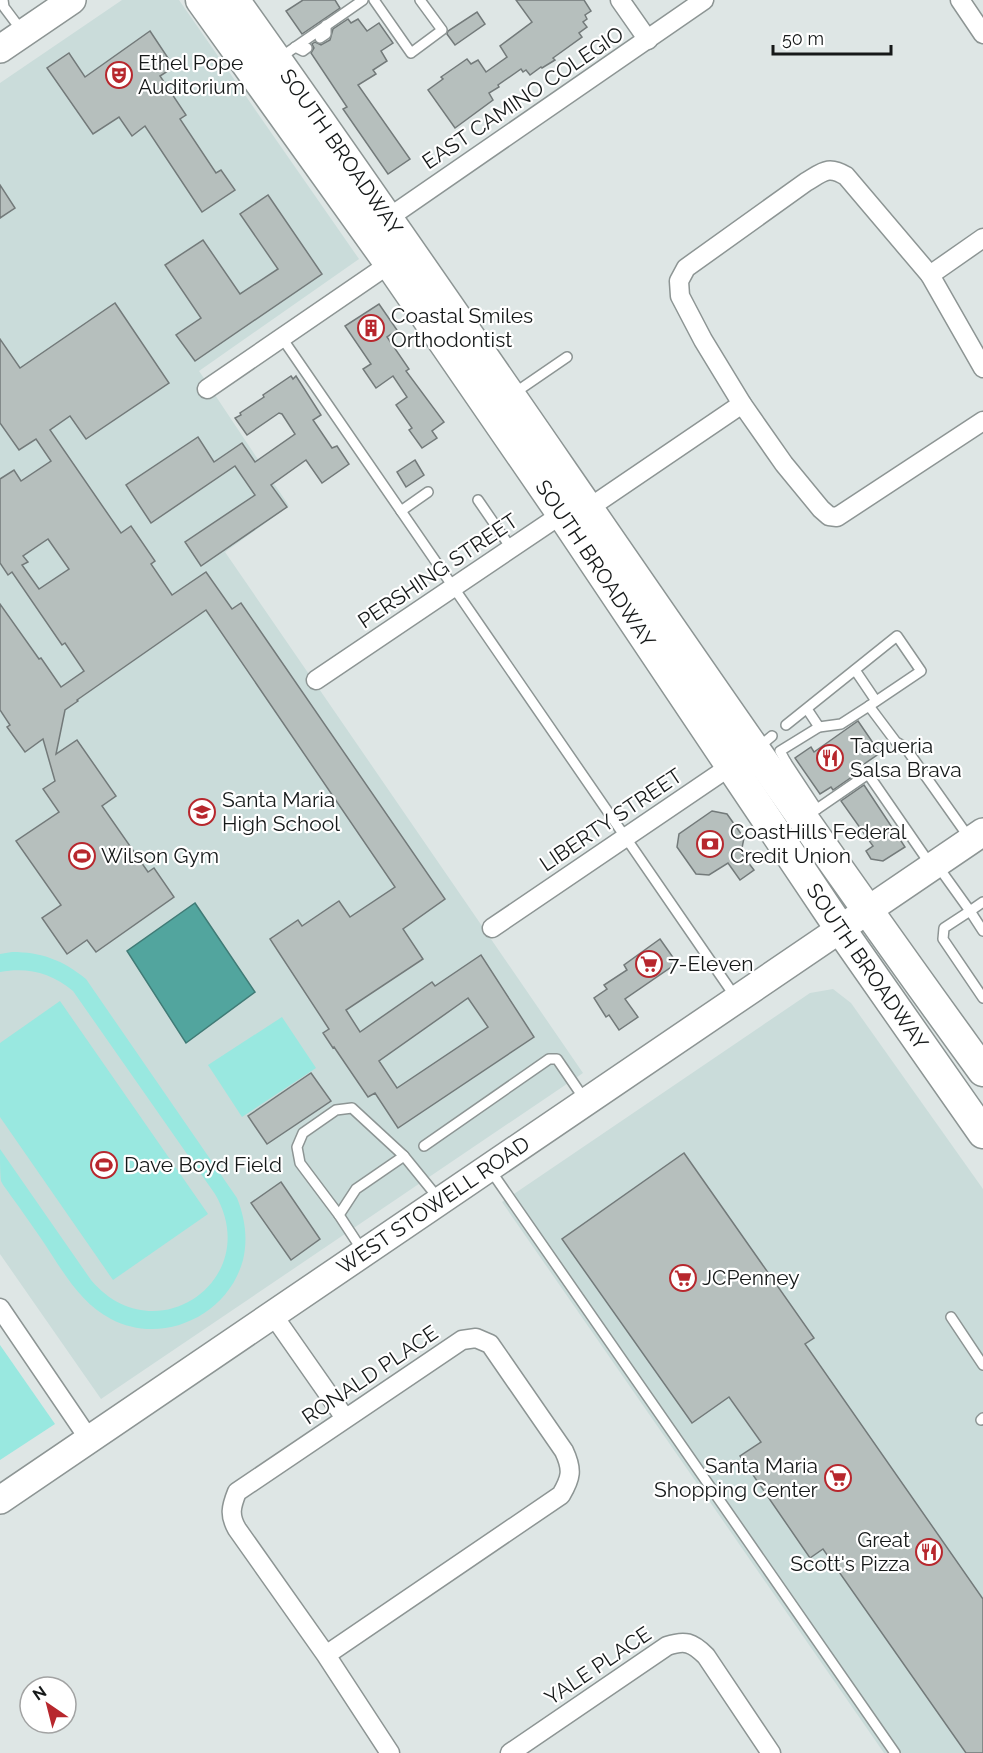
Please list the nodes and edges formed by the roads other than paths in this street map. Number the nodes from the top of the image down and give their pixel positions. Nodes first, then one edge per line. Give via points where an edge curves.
1 (3, 0) edge
2 (72, 0) edge
3 (201, 0) edge
4 (234, 0) edge
5 (363, 0) edge
6 (374, 0) edge
7 (420, 0) edge
8 (620, 0) edge
9 (704, 0) edge
10 (960, 0) edge
11 (326, 25) junction
12 (24, 33) junction
13 (983, 34) edge
14 (320, 38) dead end
15 (648, 40) junction
16 (307, 48) dead end
17 (0, 49) edge
18 (286, 53) junction
19 (377, 225) junction
20 (983, 238) edge
21 (400, 257) junction
22 (930, 275) junction
23 (282, 338) junction
24 (567, 357) dead end
25 (983, 368) edge
26 (207, 389) dead end
27 (511, 396) junction
28 (742, 404) junction
29 (983, 422) edge
30 (428, 492) dead end
31 (478, 500) dead end
32 (401, 511) junction
33 (575, 511) junction
34 (511, 548) junction
35 (454, 588) junction
36 (855, 670) junction
37 (316, 680) dead end
38 (873, 704) junction
39 (807, 709) junction
40 (786, 725) dead end
41 (819, 727) junction
42 (763, 757) junction
43 (810, 814) junction
44 (977, 836) edge
45 (625, 838) junction
46 (934, 866) junction
47 (983, 902) edge
48 (970, 911) junction
49 (867, 913) junction
50 (492, 928) dead end
51 (841, 930) junction
52 (983, 931) edge
53 (983, 998) edge
54 (737, 1000) junction
55 (983, 1071) edge
56 (586, 1102) junction
57 (983, 1133) edge
58 (424, 1146) dead end
59 (404, 1156) junction
60 (489, 1168) junction
61 (441, 1201) junction
62 (339, 1215) junction
63 (364, 1253) junction
64 (0, 1308) edge
65 (273, 1315) junction
66 (951, 1317) dead end
67 (983, 1365) edge
68 (345, 1418) junction
69 (89, 1439) junction
70 (0, 1500) edge
71 (326, 1655) junction
72 (390, 1753) edge
73 (510, 1753) edge
74 (771, 1753) edge
75 (895, 1753) edge

1 - 12 lane
2 - 12 main road
3 - 19 main road, SOUTH BROADWAY
4 - 18 main road, SOUTH BROADWAY
5 - 11 lane
6 - 7 lane via 411,53 442,30
8 - 15 street
9 - 15 street, EAST CAMINO COLEGIO
10 - 13 street
11 - 14 lane via 326,34
11 - 18 lane
12 - 17 main road
15 - 19 street, EAST CAMINO COLEGIO
16 - 18 lane
18 - 19 main road, SOUTH BROADWAY
19 - 21 main road, SOUTH BROADWAY
20 - 22 street
21 - 23 street
21 - 27 main road, SOUTH BROADWAY
21 - 33 main road, SOUTH BROADWAY
22 - 25 street
22 - 28 street via 846,176 835,170 825,171 806,182 686,268 679,281 680,297
23 - 26 street
23 - 32 lane
24 - 27 lane
27 - 33 main road, SOUTH BROADWAY
28 - 29 street via 821,509 837,517
28 - 33 street, PERSHING STREET
30 - 32 lane
31 - 34 lane
32 - 35 lane
33 - 34 street, PERSHING STREET
33 - 42 main road, SOUTH BROADWAY
34 - 35 street, PERSHING STREET
35 - 37 street, PERSHING STREET
35 - 45 lane
36 - 38 lane
36 - 38 lane via 897,636 921,671
36 - 39 lane
38 - 41 lane via 841,724
38 - 44 lane via 896,742 905,747
39 - 40 lane
39 - 41 lane
41 - 42 lane via 780,752
42 - 43 main road, SOUTH BROADWAY
42 - 45 street, LIBERTY STREET
42 - 51 main road, SOUTH BROADWAY
43 - 46 lane via 868,774
43 - 49 main road, SOUTH BROADWAY
44 - 46 main road, WEST STOWELL ROAD
45 - 50 street, LIBERTY STREET
45 - 54 lane
46 - 48 lane
46 - 49 main road, WEST STOWELL ROAD
47 - 48 lane
48 - 52 lane
48 - 53 lane via 944,928 943,939
49 - 51 main road, WEST STOWELL ROAD
49 - 55 main road, SOUTH BROADWAY
51 - 54 main road, WEST STOWELL ROAD
51 - 57 main road, SOUTH BROADWAY
54 - 56 main road, WEST STOWELL ROAD
56 - 58 lane via 557,1059 549,1059
56 - 60 main road, WEST STOWELL ROAD
59 - 61 lane
59 - 62 lane via 356,1189
59 - 62 lane via 352,1108 336,1110 303,1133 297,1147 300,1163
60 - 61 main road, WEST STOWELL ROAD
60 - 75 lane
61 - 63 main road, WEST STOWELL ROAD
62 - 63 lane
63 - 65 main road, WEST STOWELL ROAD
64 - 69 street
65 - 68 street
65 - 69 main road, WEST STOWELL ROAD
66 - 67 lane
68 - 71 street, RONALD PLACE via 237,1492 231,1506 237,1529
68 - 71 street, RONALD PLACE via 462,1340 476,1338 490,1344 564,1452 570,1464 570,1480 561,1495
69 - 70 main road, WEST STOWELL ROAD
71 - 72 street
73 - 74 street, YALE PLACE via 667,1646 681,1641 697,1647 706,1656

